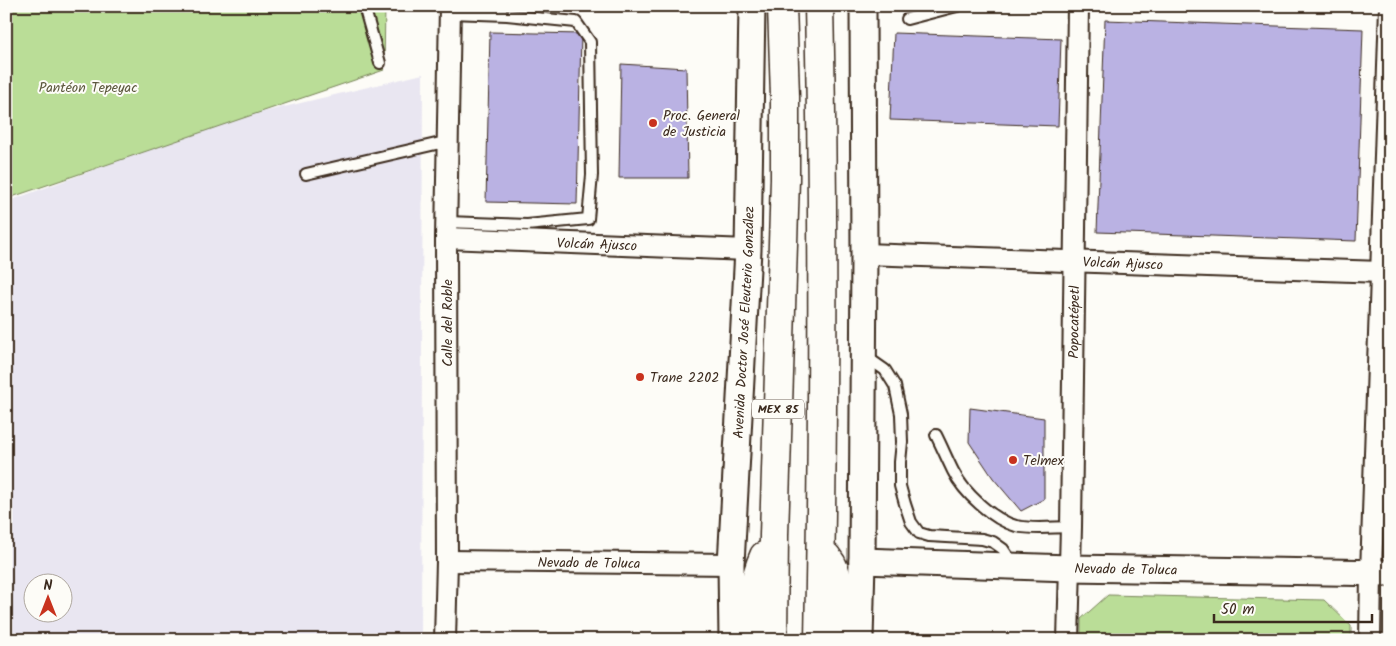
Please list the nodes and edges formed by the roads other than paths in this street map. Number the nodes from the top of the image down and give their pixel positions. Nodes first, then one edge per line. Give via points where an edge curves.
1 (364, 6) edge
2 (752, 6) edge
3 (782, 6) edge
4 (819, 6) edge
5 (863, 6) edge
6 (957, 6) edge
7 (1078, 6) edge
8 (1390, 7) edge
9 (450, 10) edge
10 (907, 19) dead end
11 (380, 63) dead end
12 (449, 141) junction
13 (306, 174) dead end
14 (447, 230) junction
15 (748, 250) junction
16 (864, 254) junction
17 (1075, 261) junction
18 (1382, 272) junction
19 (862, 355) junction
20 (936, 435) dead end
21 (1071, 527) junction
22 (774, 535) junction
23 (820, 551) junction
24 (447, 561) junction
25 (862, 561) junction
26 (731, 564) junction
27 (1014, 565) junction
28 (1069, 568) junction
29 (1380, 573) edge
30 (445, 640) edge
31 (732, 640) edge
32 (749, 640) edge
33 (773, 640) edge
34 (819, 640) edge
35 (838, 640) edge
36 (860, 640) edge
37 (1068, 640) edge
38 (1370, 640) edge

1 - 11 lane
2 - 15 street, Avenida Doctor José Eleuterio González
3 - 22 highway, MEX 85 via 786,179
4 - 23 highway, MEX 85 via 822,180
5 - 16 street
6 - 10 lane
7 - 17 street, Popocatépetl
8 - 18 street
9 - 12 street, Calle del Roble
9 - 14 lane via 576,22 590,42 592,175 588,219
12 - 13 lane
12 - 14 street, Calle del Roble
14 - 15 street, Volcán Ajusco
14 - 24 street, Calle del Roble
15 - 26 street, Avenida Doctor José Eleuterio González
16 - 17 street, Volcán Ajusco
16 - 19 street
17 - 18 street, Volcán Ajusco
17 - 21 street, Popocatépetl
18 - 29 street
19 - 25 street
19 - 27 lane via 885,370 895,386 901,414 900,486 911,522 919,532 929,536 993,542 1003,548
20 - 21 lane via 953,473 984,508 1016,526
21 - 28 street, Popocatépetl
22 - 32 highway via 756,581
22 - 33 highway, MEX 85
23 - 34 highway, MEX 85
23 - 35 highway via 828,558 838,580
24 - 26 street, Nevado de Toluca
24 - 30 street, Calle del Roble
25 - 27 street, Nevado de Toluca
25 - 36 street
26 - 31 street, Avenida Doctor José Eleuterio González
27 - 28 street, Nevado de Toluca
28 - 29 street, Nevado de Toluca
28 - 37 street, Popocatépetl
29 - 38 street

